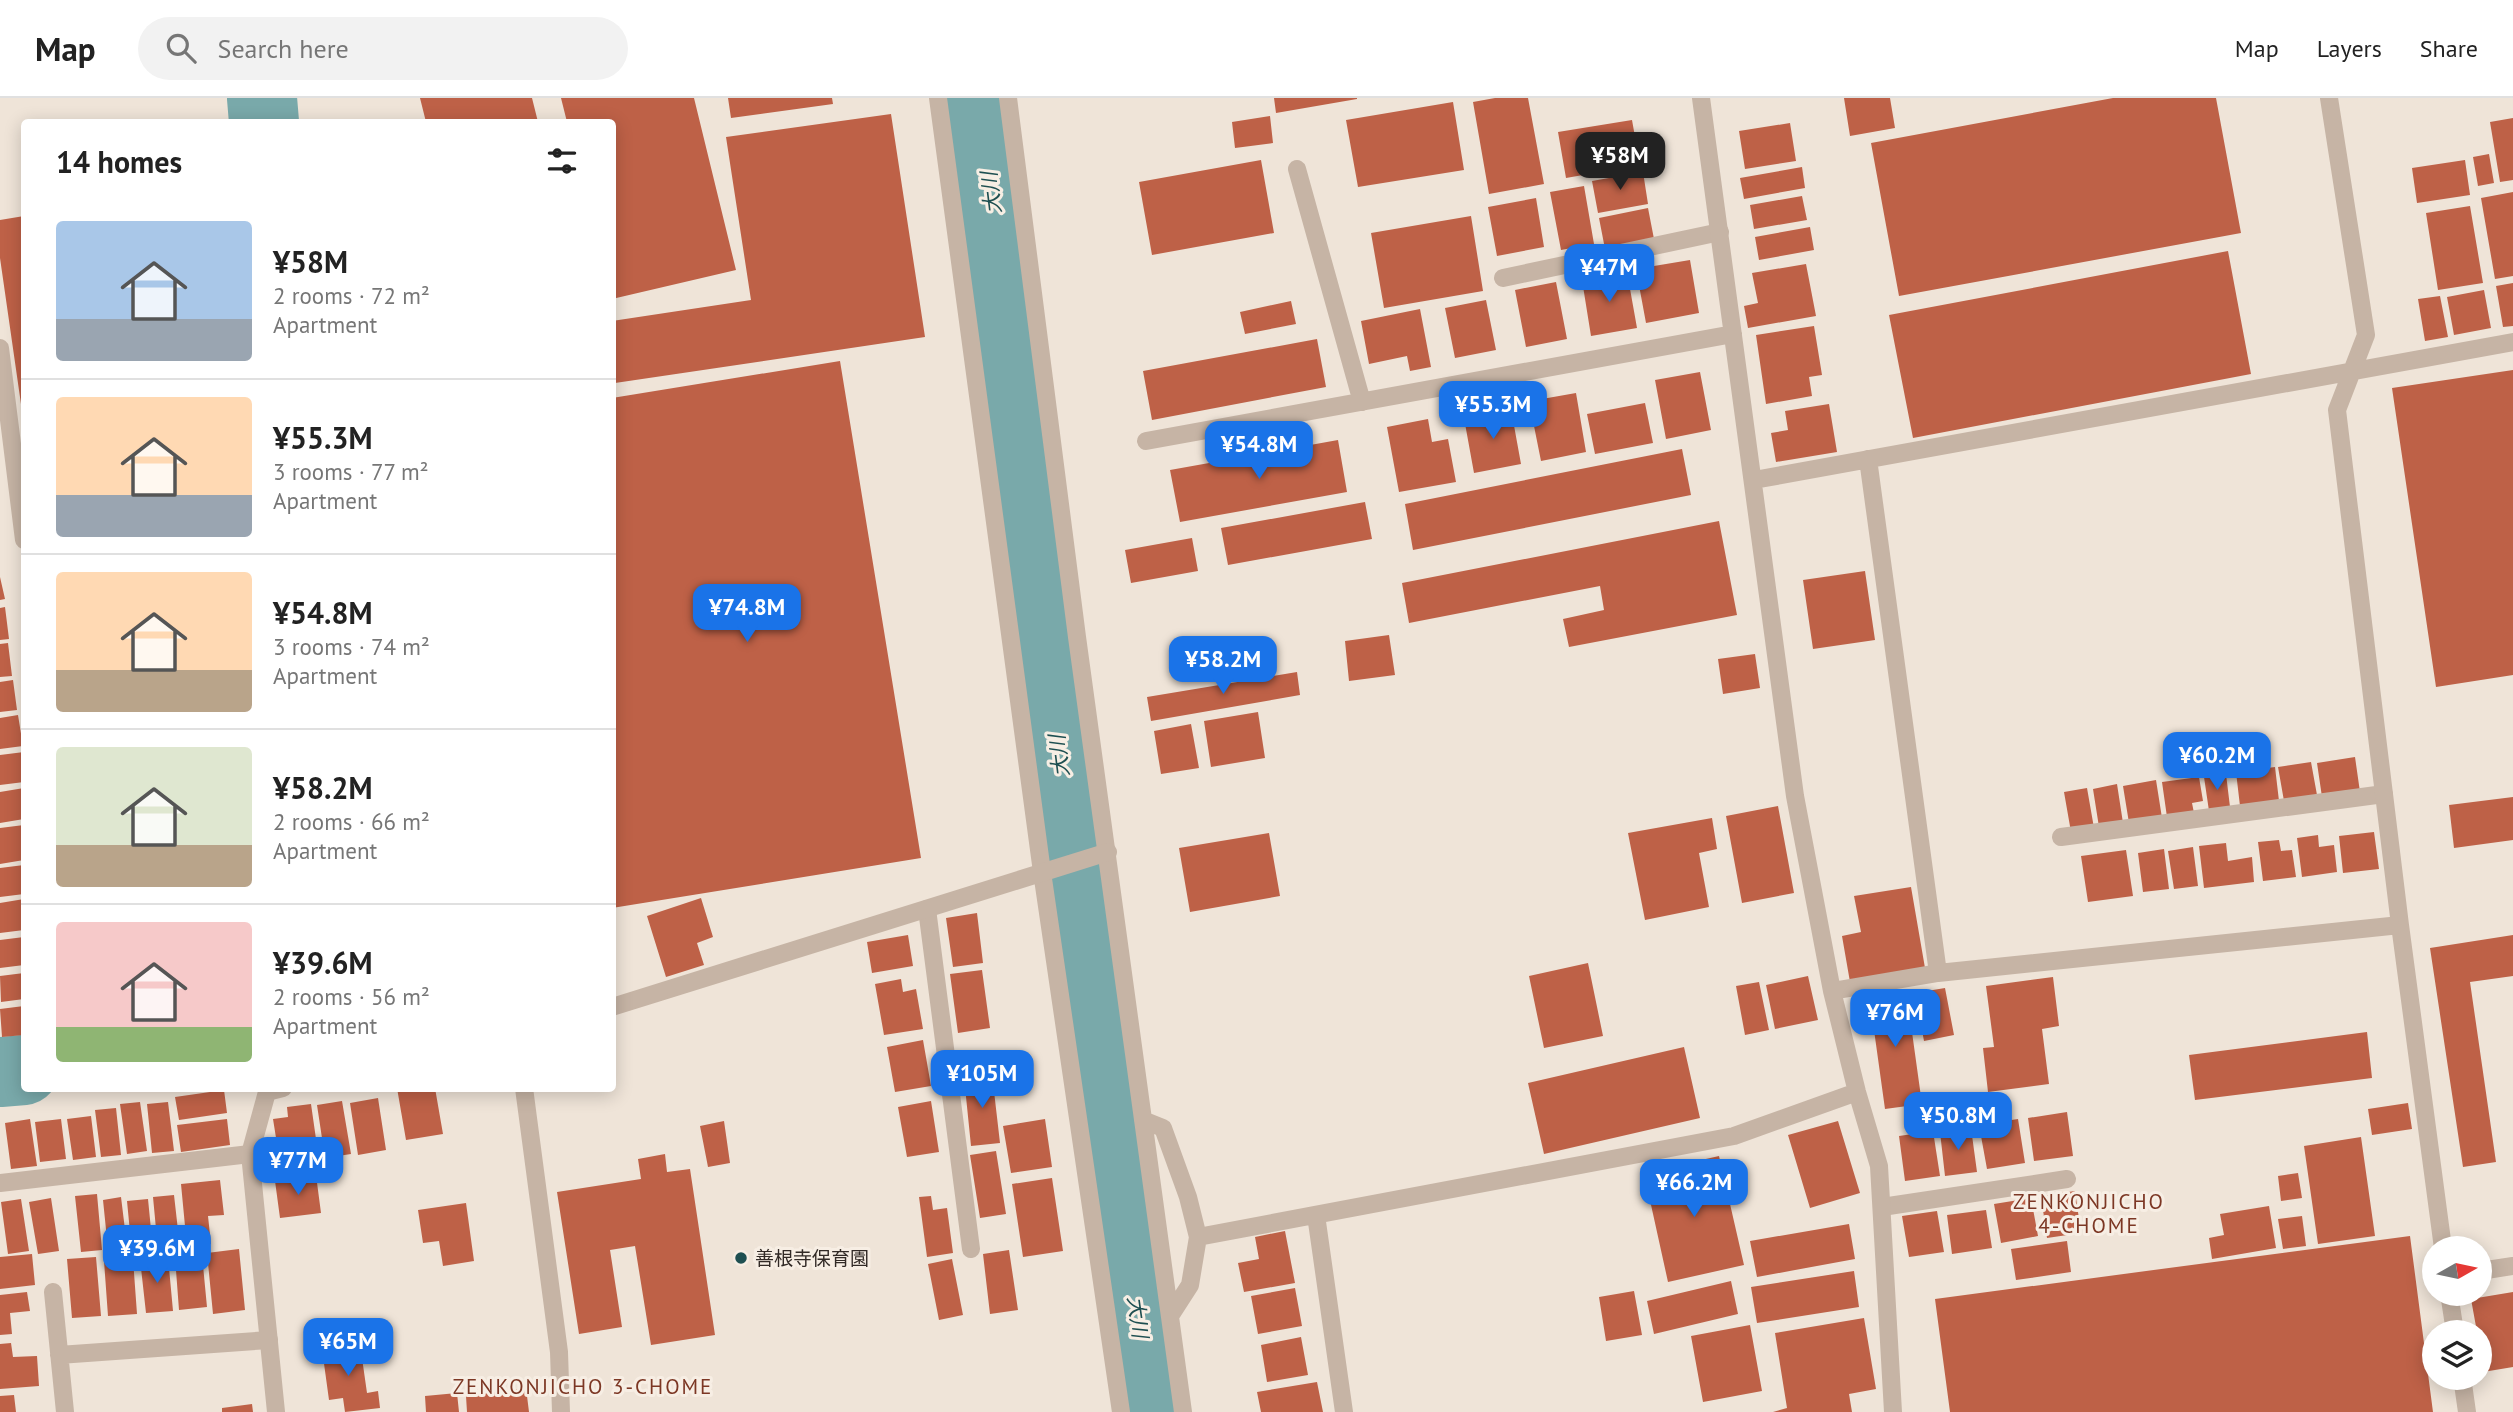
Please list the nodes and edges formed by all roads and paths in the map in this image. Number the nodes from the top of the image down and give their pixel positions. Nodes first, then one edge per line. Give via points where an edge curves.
1 (937, 98) edge
2 (1008, 98) edge
3 (1701, 98) edge
4 (2329, 98) edge
5 (1297, 169) dead end
6 (1720, 232) junction
7 (1503, 278) dead end
8 (1733, 334) junction
9 (2513, 342) edge
10 (0, 348) edge
11 (2354, 370) junction
12 (1362, 402) junction
13 (1146, 441) dead end
14 (1868, 459) junction
15 (1754, 481) junction
16 (21, 516) edge
17 (2384, 794) junction
18 (2061, 837) dead end
19 (1108, 852) junction
20 (1042, 872) junction
21 (927, 909) junction
22 (2400, 925) junction
23 (1938, 972) junction
24 (1832, 992) junction
25 (616, 1006) edge
26 (267, 1092) edge
27 (525, 1092) edge
28 (1857, 1092) junction
29 (1143, 1121) junction
30 (250, 1154) junction
31 (2067, 1179) dead end
32 (0, 1183) edge
33 (1882, 1208) junction
34 (1316, 1215) junction
35 (2441, 1236) edge
36 (1198, 1237) junction
37 (971, 1249) dead end
38 (2513, 1266) edge
39 (2492, 1269) edge
40 (52, 1292) dead end
41 (1170, 1316) junction
42 (269, 1340) junction
43 (60, 1356) junction
44 (2464, 1390) edge
45 (65, 1412) edge
46 (276, 1412) edge
47 (561, 1412) edge
48 (1121, 1412) edge
49 (1184, 1412) edge
50 (1344, 1412) edge
51 (1892, 1412) edge
52 (2467, 1412) edge

1 - 20 street
2 - 19 street
3 - 6 street
4 - 11 street via 2366,335
5 - 12 street
6 - 7 street
6 - 8 street
8 - 12 street
8 - 15 street
9 - 11 street
10 - 16 street
11 - 14 street
11 - 17 street via 2337,410
12 - 13 street
14 - 15 street
14 - 23 street
15 - 24 street via 1795,796
17 - 18 street
17 - 22 street
19 - 20 street
19 - 29 street
20 - 21 street
20 - 48 street
21 - 25 street
21 - 37 street
22 - 23 street
22 - 35 street
23 - 24 street
24 - 28 street
26 - 30 street
27 - 47 street via 559,1352
28 - 33 street via 1879,1166
28 - 34 street via 1734,1136
29 - 36 street via 1163,1128
29 - 41 street
30 - 32 street
30 - 42 street
31 - 33 street
33 - 51 street
34 - 36 street
34 - 50 street
36 - 41 street via 1190,1285
38 - 39 street
40 - 43 street
41 - 49 street
42 - 43 street
42 - 46 street
43 - 45 street
44 - 52 street

